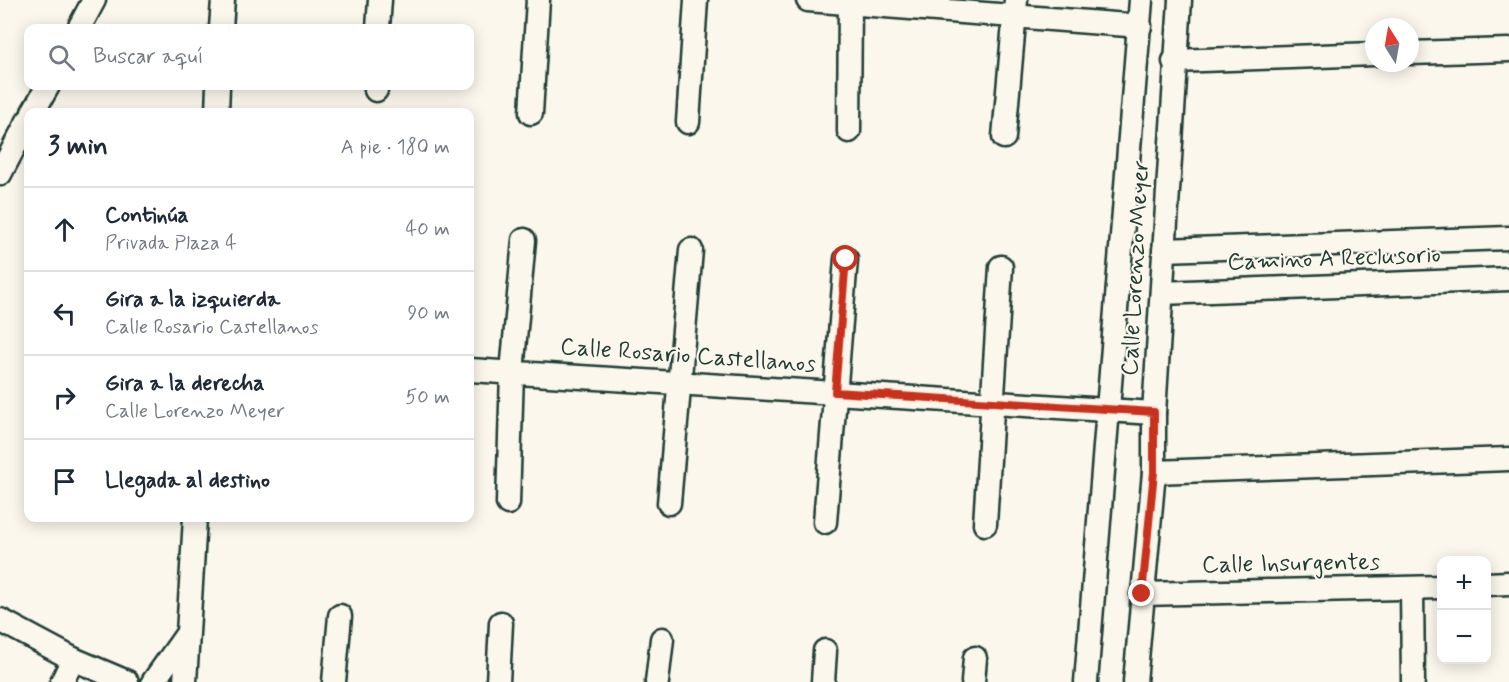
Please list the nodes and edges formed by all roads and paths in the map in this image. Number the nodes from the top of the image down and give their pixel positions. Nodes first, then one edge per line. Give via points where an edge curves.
1 (94, 0) edge
2 (223, 0) edge
3 (380, 0) edge
4 (538, 0) edge
5 (696, 0) edge
6 (808, 0) edge
7 (1141, 0) edge
8 (1180, 0) edge
9 (850, 2) edge
10 (1016, 8) edge
11 (81, 24) edge
12 (221, 24) edge
13 (378, 24) edge
14 (1140, 26) junction
15 (1509, 50) edge
16 (1419, 53) edge
17 (1365, 54) edge
18 (1174, 61) junction
19 (46, 90) edge
20 (218, 90) edge
21 (35, 108) edge
22 (217, 108) edge
23 (531, 113) dead end
24 (688, 122) dead end
25 (24, 129) edge
26 (849, 131) dead end
27 (1004, 137) dead end
28 (0, 174) edge
29 (1509, 238) edge
30 (524, 240) dead end
31 (691, 250) dead end
32 (1164, 250) junction
33 (846, 259) dead end
34 (1001, 267) dead end
35 (1509, 279) edge
36 (1162, 293) junction
37 (474, 369) edge
38 (512, 372) junction
39 (678, 382) junction
40 (835, 392) junction
41 (994, 401) junction
42 (1109, 408) junction
43 (1154, 412) junction
44 (1509, 459) edge
45 (1154, 472) junction
46 (508, 503) dead end
47 (669, 503) dead end
48 (195, 522) edge
49 (825, 522) dead end
50 (985, 525) dead end
51 (1509, 583) edge
52 (1491, 584) edge
53 (1437, 587) edge
54 (1413, 589) junction
55 (1142, 594) junction
56 (340, 616) dead end
57 (0, 620) edge
58 (501, 623) dead end
59 (187, 634) junction
60 (662, 639) dead end
61 (825, 651) dead end
62 (975, 658) dead end
63 (73, 659) junction
64 (62, 682) edge
65 (127, 682) edge
66 (153, 682) edge
67 (185, 682) edge
68 (334, 682) edge
69 (498, 682) edge
70 (657, 682) edge
71 (823, 682) edge
72 (973, 682) edge
73 (1086, 682) edge
74 (1135, 682) edge
75 (1413, 682) edge

1 - 11 street
2 - 12 street
3 - 13 street
4 - 23 street
5 - 24 street
6 - 9 street
7 - 14 street
8 - 18 street, Calle Lorenzo Meyer
9 - 10 street
9 - 26 street
10 - 14 street
10 - 27 street
14 - 42 street
15 - 16 street
17 - 18 street
18 - 32 street, Calle Lorenzo Meyer
19 - 21 street
20 - 22 street
25 - 28 street
29 - 32 street, Camino A Reclusorio
30 - 38 street
31 - 39 street
32 - 36 street, Calle Lorenzo Meyer
33 - 40 street
34 - 41 street
35 - 36 street, Camino A Reclusorio
36 - 43 street, Calle Lorenzo Meyer
37 - 38 street, Calle Rosario Castellanos
38 - 39 street, Calle Rosario Castellanos
38 - 46 street
39 - 40 street, Calle Rosario Castellanos
39 - 47 street
40 - 41 street, Calle Rosario Castellanos
40 - 49 street
41 - 42 street, Calle Rosario Castellanos
41 - 50 street
42 - 43 street, Calle Rosario Castellanos
42 - 73 street
43 - 45 street, Calle Lorenzo Meyer
44 - 45 street
45 - 55 street, Calle Lorenzo Meyer
48 - 59 street
51 - 52 street
53 - 54 street, Calle Insurgentes
54 - 55 street, Calle Insurgentes
54 - 75 street
55 - 74 street, Calle Lorenzo Meyer
56 - 68 street
57 - 63 street
58 - 69 street
59 - 66 street
59 - 67 street
60 - 70 street
61 - 71 street
62 - 72 street
63 - 64 street
63 - 65 street

